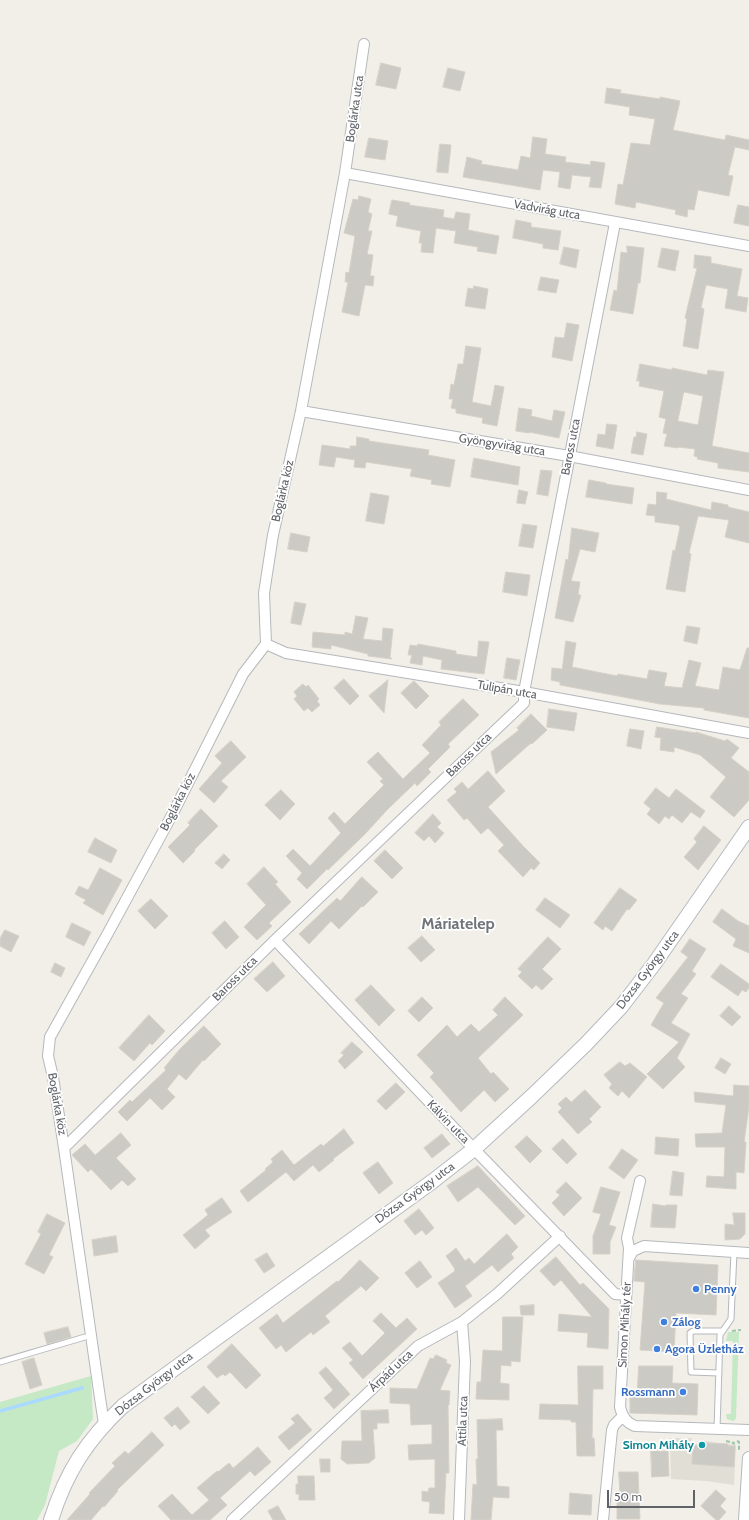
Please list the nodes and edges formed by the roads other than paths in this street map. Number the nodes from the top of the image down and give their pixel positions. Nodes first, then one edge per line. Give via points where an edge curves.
1 (364, 44) dead end
2 (345, 173) junction
3 (615, 223) junction
4 (749, 246) edge
5 (301, 412) junction
6 (569, 456) junction
7 (749, 490) edge
8 (266, 644) junction
9 (524, 692) junction
10 (749, 733) edge
11 (749, 827) edge
12 (275, 940) junction
13 (64, 1148) junction
14 (474, 1149) junction
15 (640, 1181) dead end
16 (560, 1236) junction
17 (734, 1252) junction
18 (749, 1253) edge
19 (629, 1258) junction
20 (626, 1295) junction
21 (462, 1322) junction
22 (721, 1331) junction
23 (86, 1337) dead end
24 (0, 1362) edge
25 (719, 1373) junction
26 (623, 1416) junction
27 (104, 1424) junction
28 (717, 1430) junction
29 (749, 1430) edge
30 (749, 1464) edge
31 (51, 1520) edge
32 (232, 1520) edge
33 (459, 1520) edge
34 (604, 1520) edge
35 (745, 1520) edge

1 - 2 street, Boglárka utca
2 - 3 street, Vadvirág utca
2 - 5 street, Boglárka köz
3 - 4 street, Vadvirág utca
3 - 6 street, Baross utca
5 - 6 street, Gyöngyvirág utca
5 - 8 street, Boglárka köz via 273,535 264,593
6 - 7 street, Gyöngyvirág utca
6 - 9 street, Baross utca
8 - 9 street, Tulipán utca via 286,652
8 - 13 street, Boglárka köz via 243,674 172,815 50,1037 48,1056
9 - 10 street, Tulipán utca
9 - 12 street, Baross utca via 524,703
11 - 14 main road, Dózsa György utca via 621,1007 586,1044
12 - 13 street, Baross utca
12 - 14 street, Kálvin utca
13 - 27 street, Boglárka köz
14 - 16 street, Kálvin utca
14 - 27 main road, Dózsa György utca via 156,1381
15 - 19 street, Simon Mihály tér via 628,1238
16 - 20 street, Kálvin utca via 615,1294
16 - 21 street, Árpád utca via 497,1294
17 - 18 street
17 - 19 street via 644,1246 633,1251
17 - 22 lane via 731,1319
19 - 20 street, Simon Mihály tér
20 - 26 street, Simon Mihály tér via 620,1407
21 - 32 street, Árpád utca via 418,1346
21 - 33 street, Attila utca via 465,1361
22 - 25 lane
22 - 25 lane via 690,1333 691,1372
23 - 24 lane
25 - 28 lane
26 - 28 street via 629,1424 635,1426
26 - 34 street via 612,1430
27 - 31 main road, Dózsa György utca via 90,1440 66,1480
28 - 29 street
30 - 35 street

